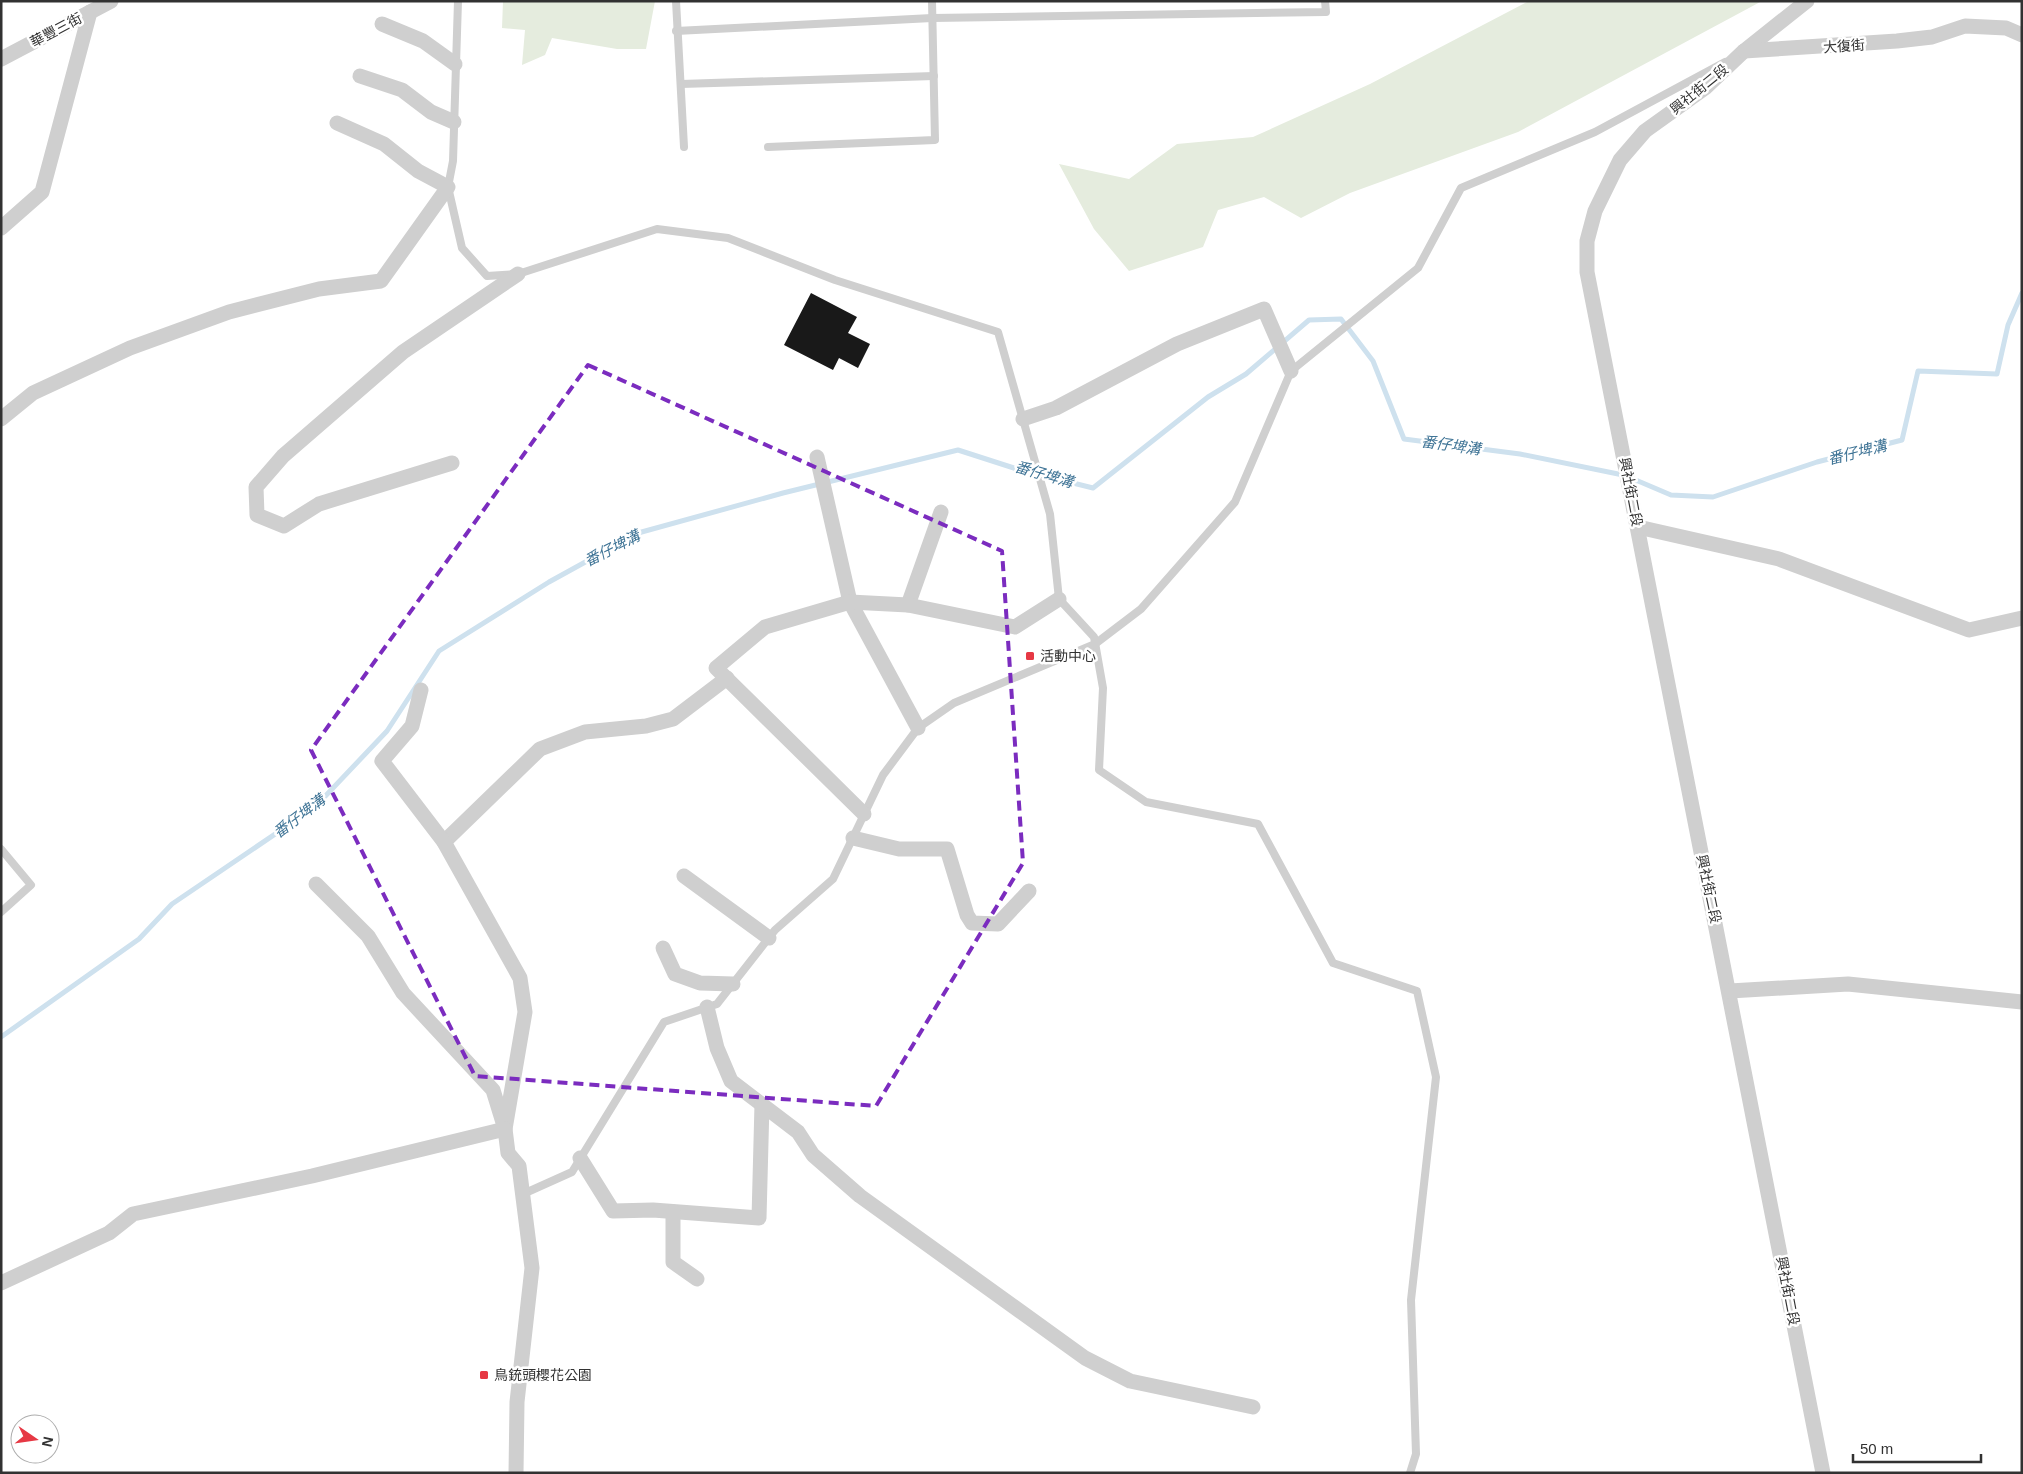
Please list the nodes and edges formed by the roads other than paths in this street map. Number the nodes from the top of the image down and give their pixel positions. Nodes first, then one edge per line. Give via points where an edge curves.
1 (111, 1) edge
2 (458, 1) edge
3 (676, 1) edge
4 (932, 1) edge
5 (1325, 1) edge
6 (1807, 1) edge
7 (90, 12) junction
8 (932, 18) junction
9 (382, 24) dead end
10 (676, 31) junction
11 (2022, 35) edge
12 (1744, 51) junction
13 (1, 59) edge
14 (455, 64) junction
15 (360, 76) dead end
16 (934, 76) junction
17 (680, 84) junction
18 (454, 122) junction
19 (337, 123) dead end
20 (684, 147) dead end
21 (768, 147) dead end
22 (448, 187) junction
23 (1, 228) edge
24 (518, 274) junction
25 (1291, 371) junction
26 (1, 419) edge
27 (1023, 419) junction
28 (817, 457) dead end
29 (452, 463) dead end
30 (941, 512) dead end
31 (1638, 527) junction
32 (1059, 598) junction
33 (850, 602) junction
34 (908, 605) junction
35 (2022, 618) edge
36 (1095, 644) junction
37 (727, 678) junction
38 (421, 690) dead end
39 (918, 728) junction
40 (864, 814) junction
41 (853, 838) junction
42 (444, 842) junction
43 (1, 849) edge
44 (684, 876) dead end
45 (316, 884) dead end
46 (1029, 891) dead end
47 (1, 912) edge
48 (769, 938) junction
49 (663, 948) dead end
50 (733, 984) junction
51 (1730, 991) junction
52 (2022, 1002) edge
53 (707, 1008) junction
54 (762, 1104) junction
55 (505, 1129) junction
56 (580, 1158) junction
57 (523, 1194) junction
58 (673, 1212) junction
59 (696, 1279) dead end
60 (1, 1283) edge
61 (1253, 1406) dead end
62 (516, 1473) edge
63 (1410, 1473) edge
64 (1823, 1473) edge

1 - 7 street, 華豐三街
2 - 14 lane
3 - 10 lane
4 - 8 lane
5 - 8 lane via 1326,12
6 - 12 street
7 - 13 street, 華豐三街
7 - 23 street via 42,192
8 - 10 lane
8 - 16 lane
9 - 14 street via 423,41
10 - 17 lane
11 - 12 street, 大復街 via 2006,28 1965,26 1932,37 1897,41
12 - 25 lane via 1596,132 1461,188 1418,268
12 - 31 street, 興社街二段 via 1705,88 1645,131 1620,160 1595,211 1587,241 1587,272
14 - 18 lane
15 - 18 street via 402,90 431,112
16 - 17 lane
16 - 21 lane via 935,140
17 - 20 lane
18 - 22 lane via 453,161
19 - 22 street via 384,144 418,171
22 - 24 lane via 462,248 487,276
22 - 26 street via 382,281 319,290 220,315 130,348 33,393
24 - 27 lane via 657,229 728,238 835,280 998,332
24 - 29 street via 403,352 283,456 256,487 257,515 284,526 319,504
25 - 27 street via 1264,309 1177,344 1056,408
25 - 36 lane via 1234,502 1141,608
27 - 32 lane via 1050,514
28 - 33 street
30 - 34 street
31 - 35 street via 1780,558 1969,630
31 - 51 street, 興社街二段
32 - 34 street via 1015,627
32 - 36 lane via 1094,637
33 - 34 street
33 - 37 street via 765,627 716,668
33 - 39 street
36 - 39 lane via 954,703
36 - 63 lane via 1103,688 1099,770 1146,802 1258,824 1333,963 1417,991 1436,1077 1411,1300 1416,1454
37 - 40 street
37 - 42 street via 673,718 646,726 585,732 540,749
38 - 42 street via 412,726 382,762
39 - 40 lane via 883,775
40 - 41 lane
41 - 46 street via 899,850 947,849 972,923 998,924
41 - 48 lane via 833,879
42 - 55 street via 520,978 525,1012
43 - 47 lane via 31,885
44 - 48 street
45 - 55 street via 368,936 403,993 493,1090
48 - 50 lane
49 - 50 street via 675,974 700,983
50 - 53 lane via 717,1004
51 - 52 street via 1848,984
51 - 64 street, 興社街二段
53 - 54 street via 716,1048 732,1081
53 - 56 lane via 664,1022
54 - 58 street via 759,1218
54 - 61 street via 798,1132 813,1155 860,1196 1085,1358 1130,1381
55 - 57 street via 508,1152 520,1166
55 - 60 street via 312,1176 133,1214 109,1234
56 - 57 lane via 572,1172
56 - 58 street via 613,1211
57 - 62 street via 532,1268 517,1402
58 - 59 street via 673,1262

